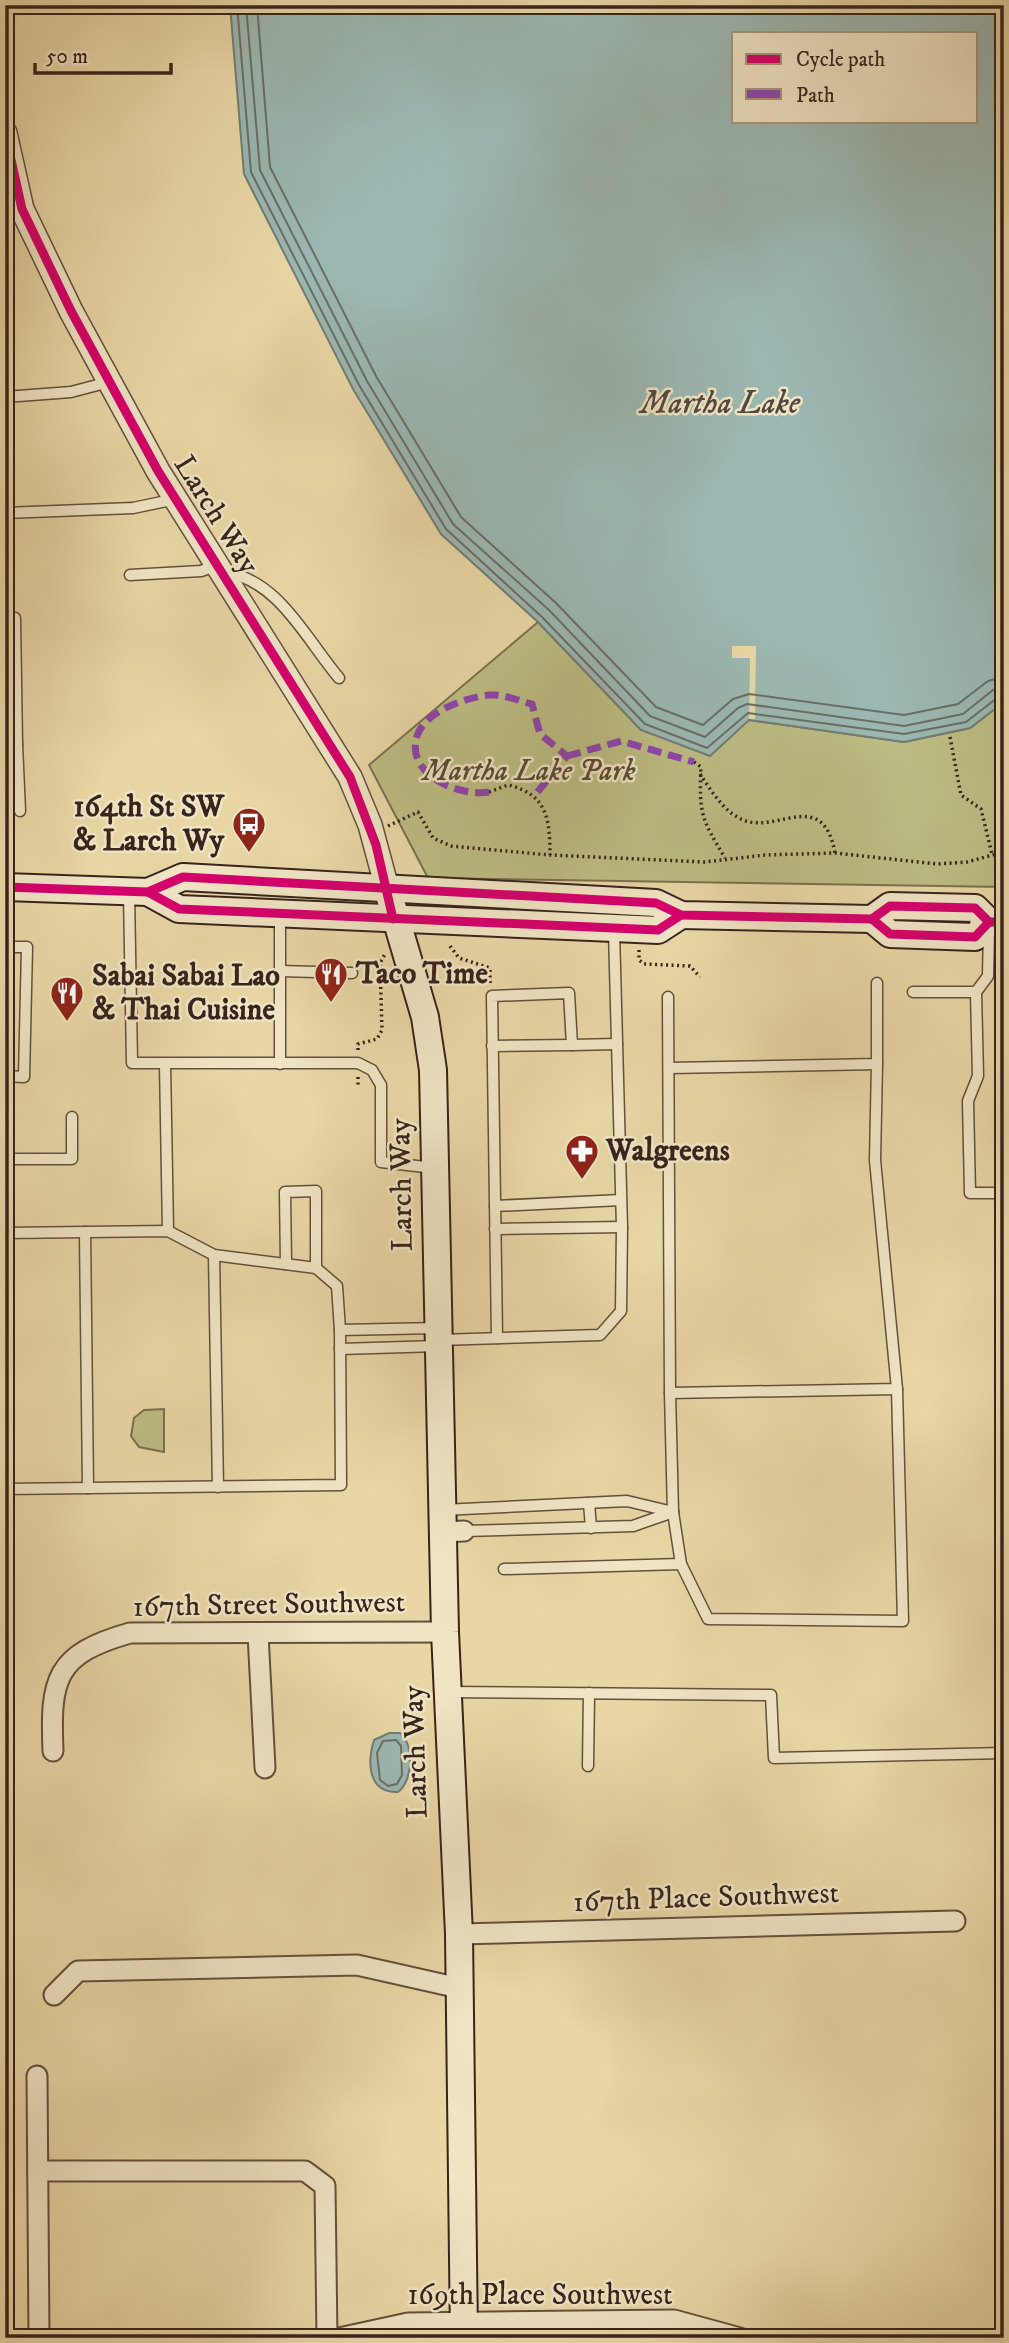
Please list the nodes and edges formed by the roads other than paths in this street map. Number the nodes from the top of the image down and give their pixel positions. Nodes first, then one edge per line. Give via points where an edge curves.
1 (5, 133) edge
2 (110, 382) junction
3 (5, 397) edge
4 (176, 499) junction
5 (5, 513) edge
6 (221, 569) junction
7 (130, 576) dead end
8 (15, 618) dead end
9 (339, 678) dead end
10 (17, 744) junction
11 (5, 745) edge
12 (20, 811) dead end
13 (5, 887) edge
14 (387, 888) junction
15 (139, 892) junction
16 (280, 914) junction
17 (681, 915) junction
18 (393, 919) junction
19 (996, 922) edge
20 (614, 928) junction
21 (5, 947) edge
22 (280, 971) junction
23 (352, 973) dead end
24 (877, 983) dead end
25 (913, 992) dead end
26 (976, 992) junction
27 (668, 997) dead end
28 (617, 1044) junction
29 (572, 1045) junction
30 (492, 1046) junction
31 (280, 1063) junction
32 (877, 1063) junction
33 (165, 1064) junction
34 (669, 1068) junction
35 (5, 1076) edge
36 (72, 1117) dead end
37 (5, 1159) edge
38 (435, 1168) junction
39 (1004, 1193) edge
40 (621, 1200) junction
41 (495, 1206) junction
42 (622, 1227) junction
43 (495, 1229) junction
44 (167, 1231) junction
45 (85, 1232) junction
46 (5, 1233) edge
47 (214, 1255) junction
48 (286, 1264) junction
49 (316, 1268) junction
50 (340, 1330) junction
51 (439, 1338) junction
52 (497, 1338) junction
53 (340, 1349) junction
54 (897, 1389) junction
55 (670, 1393) junction
56 (218, 1487) junction
57 (88, 1488) junction
58 (5, 1489) edge
59 (589, 1503) junction
60 (673, 1512) junction
61 (450, 1524) junction
62 (591, 1528) junction
63 (681, 1564) junction
64 (504, 1569) dead end
65 (444, 1632) junction
66 (258, 1634) junction
67 (447, 1692) junction
68 (589, 1693) junction
69 (53, 1751) dead end
70 (1004, 1754) edge
71 (588, 1766) dead end
72 (265, 1768) dead end
73 (955, 1921) dead end
74 (459, 1934) junction
75 (459, 1988) junction
76 (54, 1995) dead end
77 (37, 2076) dead end
78 (38, 2171) junction
79 (464, 2331) edge
80 (39, 2338) edge
81 (327, 2338) edge
82 (339, 2338) edge
83 (740, 2338) edge

1 - 2 street, Larch Way via 22,209
2 - 3 lane via 71,392
2 - 4 street, Larch Way
4 - 5 lane via 133,508
4 - 6 street, Larch Way
6 - 7 lane
6 - 9 lane via 269,590
6 - 14 street, Larch Way via 350,778 370,825
8 - 10 lane
10 - 11 lane
10 - 12 lane
13 - 15 main road
14 - 15 main road via 183,877
14 - 17 main road via 656,903
14 - 18 main road, Larch Way
15 - 16 main road via 179,909
15 - 33 lane via 132,1063
16 - 18 main road
16 - 22 lane
17 - 19 main road via 872,919 890,906 975,908
17 - 20 main road via 658,930
18 - 20 main road
18 - 38 main road, Larch Way via 425,1017
19 - 26 lane via 988,976
20 - 28 lane
21 - 35 lane via 27,947 24,1077
22 - 23 lane
22 - 31 lane
24 - 32 lane
25 - 26 lane
26 - 39 lane via 978,1076 968,1101 970,1193
27 - 34 lane
28 - 29 lane
28 - 40 lane
29 - 30 lane
29 - 30 lane via 569,993 492,996
30 - 41 lane
31 - 33 lane
31 - 38 lane via 358,1063 372,1070 381,1085 381,1162
32 - 34 lane
32 - 54 lane via 876,1160
33 - 44 lane
34 - 55 lane
36 - 37 lane via 72,1159
38 - 51 main road, Larch Way
40 - 41 lane
40 - 42 lane
41 - 43 lane
42 - 43 lane
42 - 52 lane via 621,1311 600,1335
43 - 52 lane
44 - 45 lane
44 - 47 lane
45 - 46 lane
45 - 57 lane
47 - 48 lane
47 - 56 lane
48 - 49 lane
48 - 49 lane via 285,1192 316,1191
49 - 50 lane via 337,1286
50 - 51 lane
50 - 53 lane
51 - 52 lane
51 - 53 lane
51 - 61 main road, Larch Way
53 - 56 lane via 341,1485
54 - 55 lane
54 - 63 lane via 903,1620 708,1619
55 - 60 lane
56 - 57 lane
57 - 58 lane
59 - 60 lane via 627,1501
59 - 61 lane
59 - 62 lane
60 - 62 lane via 633,1526
60 - 63 lane
61 - 62 lane
61 - 65 main road, Larch Way
63 - 64 lane
65 - 66 street, 167th Street Southwest
65 - 67 main road, Larch Way
66 - 69 street, 167th Street Southwest via 130,1633 94,1643 74,1658 57,1680 51,1706
66 - 72 street
67 - 68 lane
67 - 74 main road, Larch Way
68 - 70 lane via 771,1695 774,1758
68 - 71 lane
73 - 74 street, 167th Place Southwest
74 - 75 main road, Larch Way
75 - 76 street via 357,1965 78,1971
75 - 79 main road, Larch Way
77 - 78 street
78 - 80 street
78 - 81 street via 293,2169 316,2178 325,2186 327,2206
79 - 82 street, 169th Place Southwest via 408,2323
79 - 83 street, 169th Place Southwest via 674,2320

